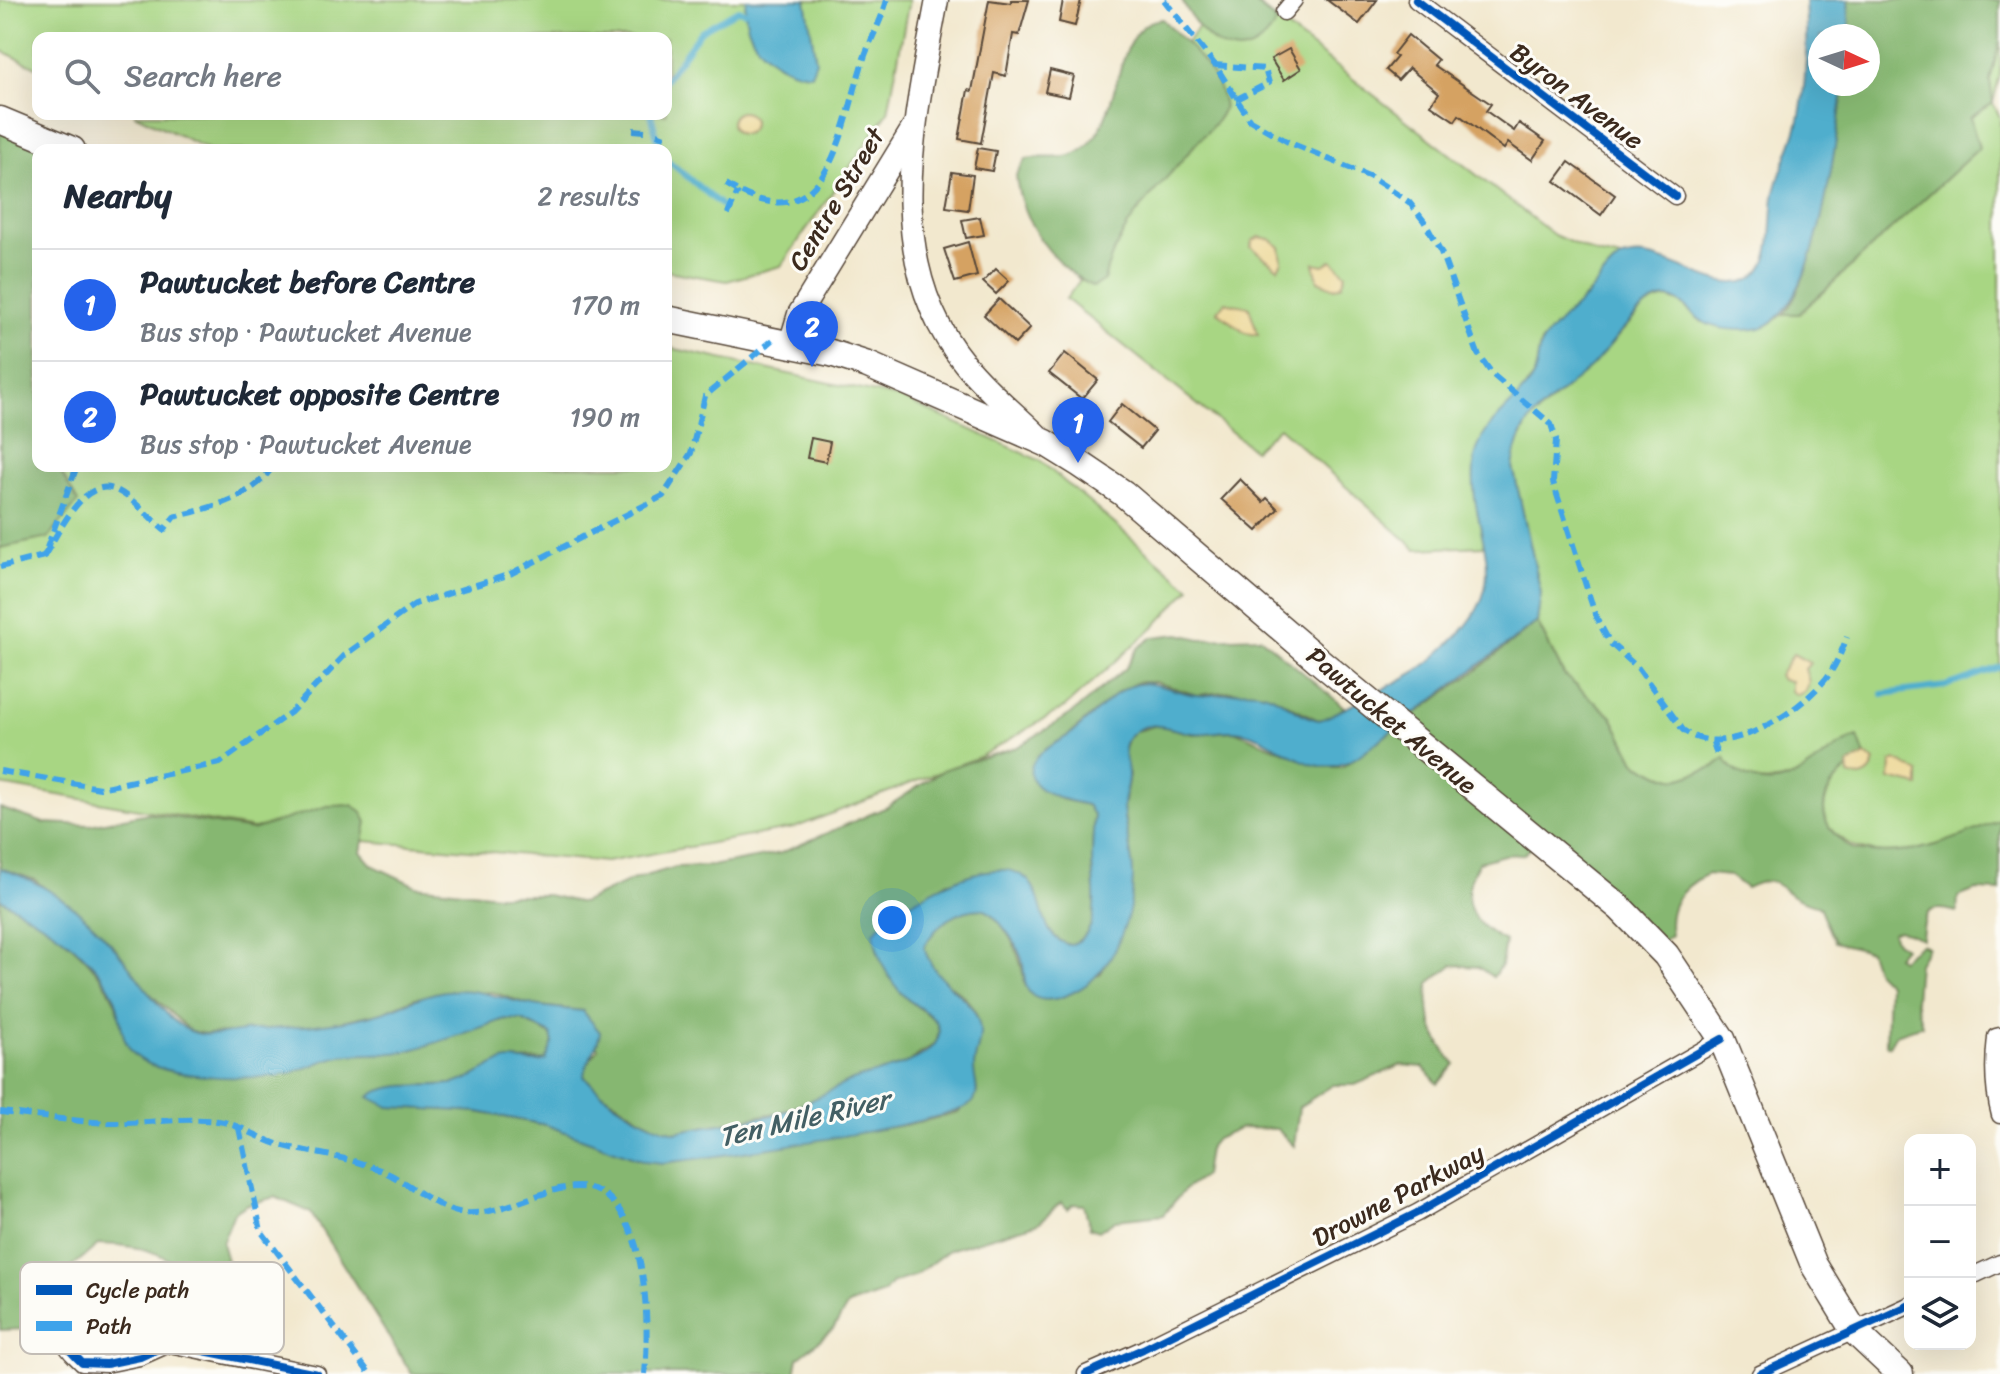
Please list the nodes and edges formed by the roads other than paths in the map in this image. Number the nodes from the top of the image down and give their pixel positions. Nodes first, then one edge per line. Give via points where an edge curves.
1 (937, 0) edge
2 (1416, 0) edge
3 (0, 120) edge
4 (913, 127) junction
5 (58, 144) edge
6 (1675, 196) dead end
7 (672, 320) edge
8 (790, 344) junction
9 (1046, 443) junction
10 (2000, 1036) edge
11 (1722, 1039) junction
12 (2000, 1115) edge
13 (2000, 1263) edge
14 (1976, 1274) edge
15 (1904, 1308) edge
16 (1854, 1331) junction
17 (73, 1354) edge
18 (147, 1354) edge
19 (218, 1354) edge
20 (317, 1374) edge
21 (1086, 1374) edge
22 (1760, 1374) edge
23 (1900, 1374) edge

1 - 4 main road, Centre Street
2 - 6 street, Byron Avenue
3 - 5 main road
4 - 8 main road, Centre Street via 799,314
4 - 9 main road, Centre Street via 911,217 914,256 926,297 965,364
7 - 8 main road, Pawtucket Avenue
8 - 9 main road, Pawtucket Avenue via 868,365
9 - 11 main road, Pawtucket Avenue via 1123,493 1644,931
10 - 12 street via 1994,1053
11 - 16 main road, Pawtucket Avenue via 1814,1265
11 - 21 street, Drowne Parkway via 1417,1213
13 - 14 street
15 - 16 street
16 - 22 street
16 - 23 main road, Pawtucket Avenue
17 - 18 street via 82,1363 106,1364
19 - 20 street

